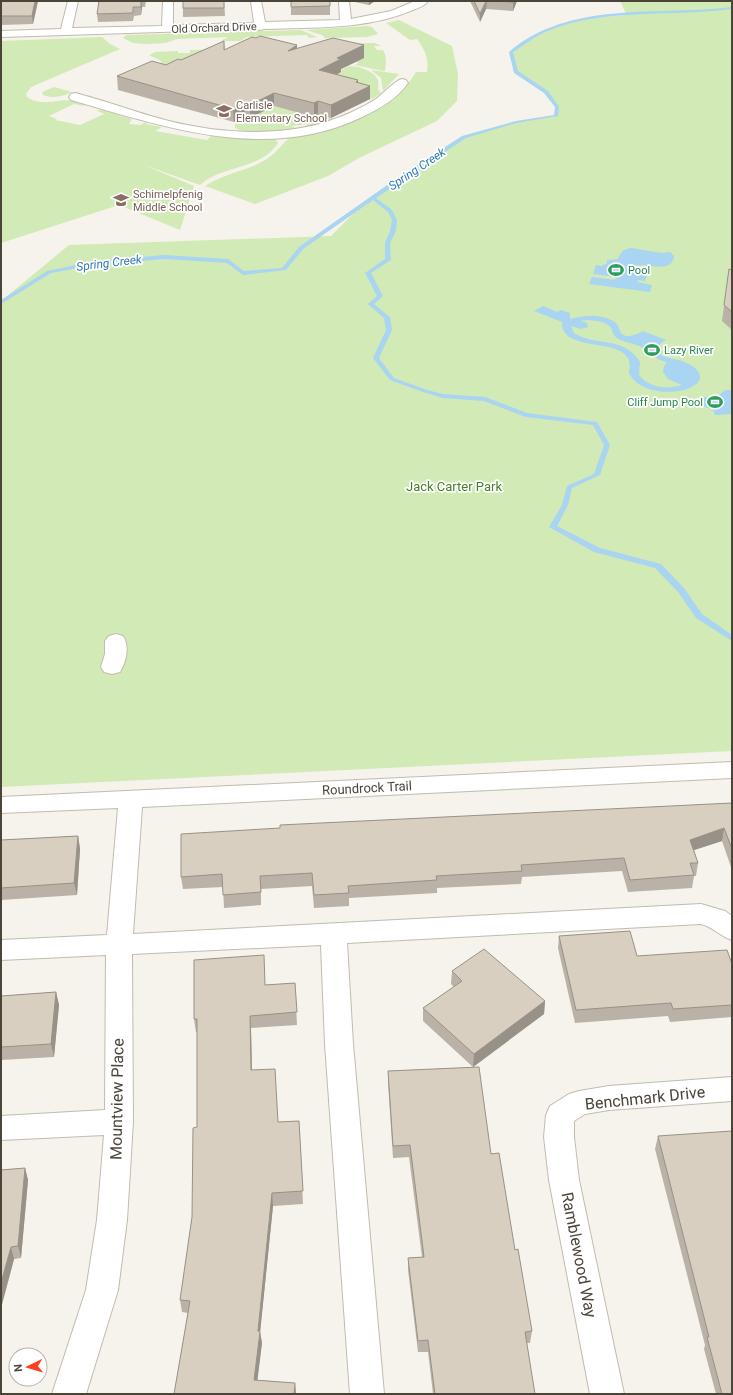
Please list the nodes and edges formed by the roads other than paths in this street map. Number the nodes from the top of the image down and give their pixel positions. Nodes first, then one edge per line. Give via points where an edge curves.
1 (73, 1) edge
2 (168, 1) edge
3 (256, 1) edge
4 (344, 1) edge
5 (423, 1) edge
6 (346, 23) junction
7 (260, 27) junction
8 (166, 29) junction
9 (66, 32) junction
10 (1, 34) edge
11 (402, 83) dead end
12 (75, 97) dead end
13 (116, 641) dead end
14 (112, 667) dead end
15 (732, 770) edge
16 (131, 799) junction
17 (1, 805) edge
18 (732, 930) edge
19 (334, 934) junction
20 (119, 944) junction
21 (1, 950) edge
22 (732, 1089) edge
23 (560, 1115) joint
24 (119, 1122) junction
25 (1, 1128) edge
26 (69, 1394) edge
27 (367, 1394) edge
28 (607, 1394) edge

1 - 9 street
2 - 8 street
3 - 7 street
4 - 6 street
5 - 6 street, Old Orchard Drive via 410,9 389,16
6 - 7 street, Old Orchard Drive
7 - 8 street, Old Orchard Drive
8 - 9 street, Old Orchard Drive
9 - 10 street, Old Orchard Drive
11 - 12 street via 382,101 337,124 283,133 214,133 181,128
13 - 14 street
15 - 16 street, Roundrock Trail
16 - 17 street, Roundrock Trail
16 - 20 street, Mountview Place
18 - 19 street via 716,918 701,914
19 - 20 street
19 - 27 street via 339,1044
20 - 21 street
20 - 24 street, Mountview Place
22 - 23 street, Benchmark Drive via 609,1098 579,1103
23 - 28 street, Ramblewood Way via 559,1137 564,1180
24 - 25 street
24 - 26 street, Mountview Place via 112,1220 102,1290

